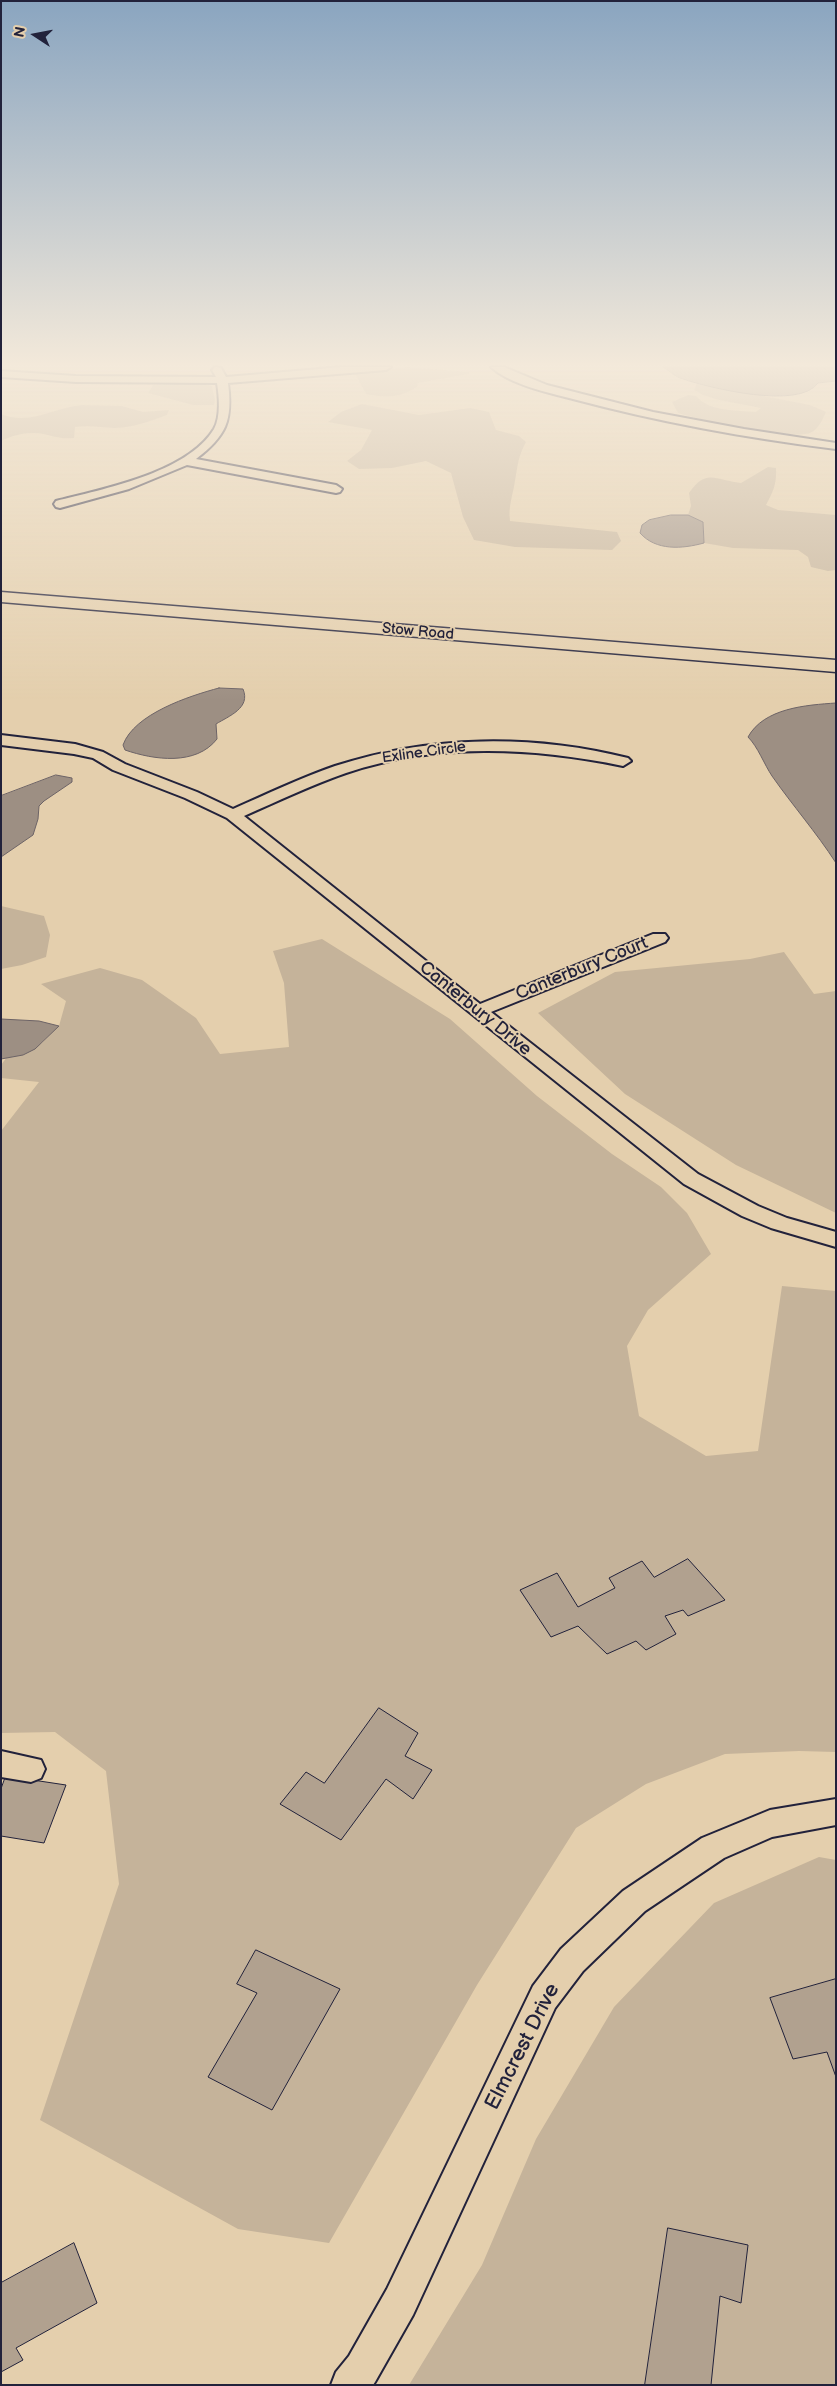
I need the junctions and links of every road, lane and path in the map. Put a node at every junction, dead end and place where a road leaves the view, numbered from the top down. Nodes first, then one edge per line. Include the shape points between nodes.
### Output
1 (145, 478) edge
2 (279, 478) edge
3 (336, 489) dead end
4 (60, 504) dead end
5 (1, 596) edge
6 (836, 666) edge
7 (1, 740) edge
8 (11, 749) edge
9 (623, 761) dead end
10 (234, 815) junction
11 (659, 938) dead end
12 (478, 1011) junction
13 (836, 1240) edge
14 (1, 1764) edge
15 (31, 1769) dead end
16 (836, 1812) edge
17 (349, 2385) edge

1 - 4 street
2 - 3 street
5 - 6 street, Stow Road
7 - 8 street, Canterbury Drive
8 - 10 street, Canterbury Drive via 119,767
9 - 10 street, Exline Circle via 530,747 436,749 357,764
10 - 12 street, Canterbury Drive
11 - 12 street, Canterbury Court
12 - 13 street, Canterbury Drive via 691,1179 750,1211
14 - 15 street
16 - 17 street, Elmcrest Drive via 770,1824 713,1848 634,1901 572,1960 544,1997 400,2302 362,2369

